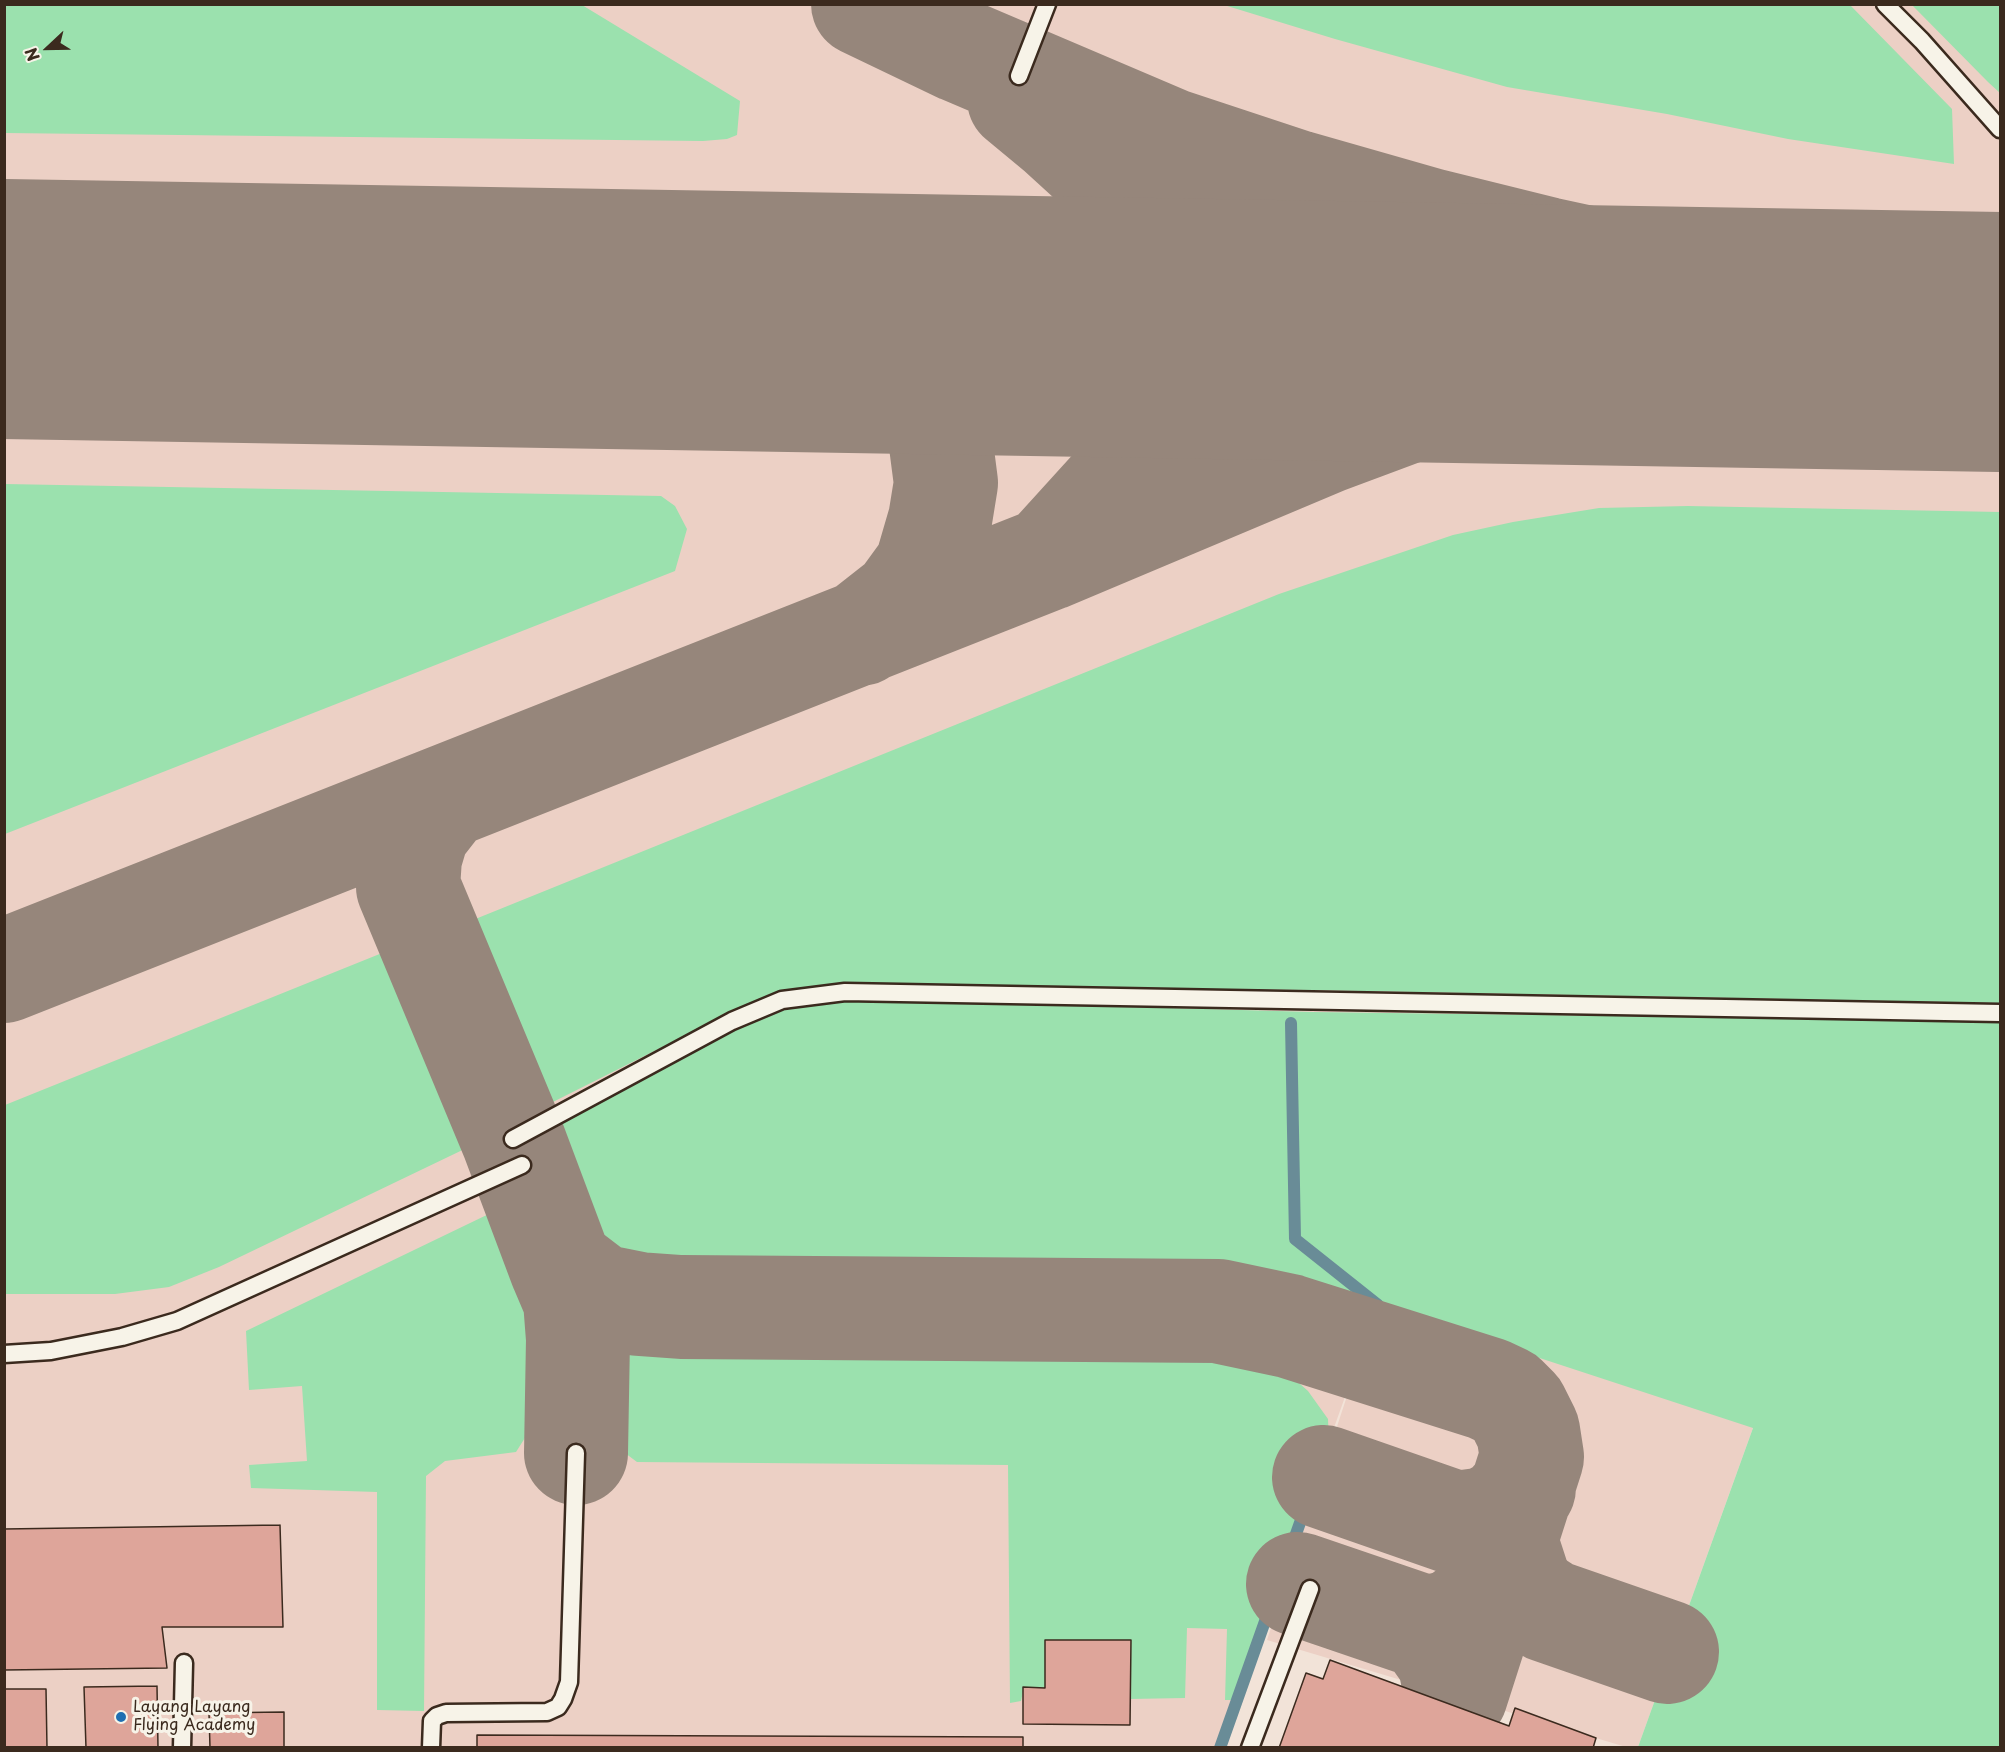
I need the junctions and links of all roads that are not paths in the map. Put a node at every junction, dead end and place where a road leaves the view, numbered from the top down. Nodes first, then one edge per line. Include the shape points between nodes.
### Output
1 (1047, 4) edge
2 (1885, 4) edge
3 (1019, 76) dead end
4 (2001, 129) edge
5 (2001, 1012) edge
6 (513, 1139) dead end
7 (522, 1165) dead end
8 (4, 1354) edge
9 (576, 1453) dead end
10 (1310, 1589) dead end
11 (184, 1663) dead end
12 (182, 1748) edge
13 (431, 1748) edge
14 (1250, 1748) edge

1 - 3 lane
2 - 4 lane
5 - 6 lane via 845,992 782,1000 732,1021
7 - 8 lane via 177,1321 51,1351
9 - 13 lane via 569,1682 563,1699 558,1707 547,1712 437,1716 432,1721
10 - 14 lane
11 - 12 lane

